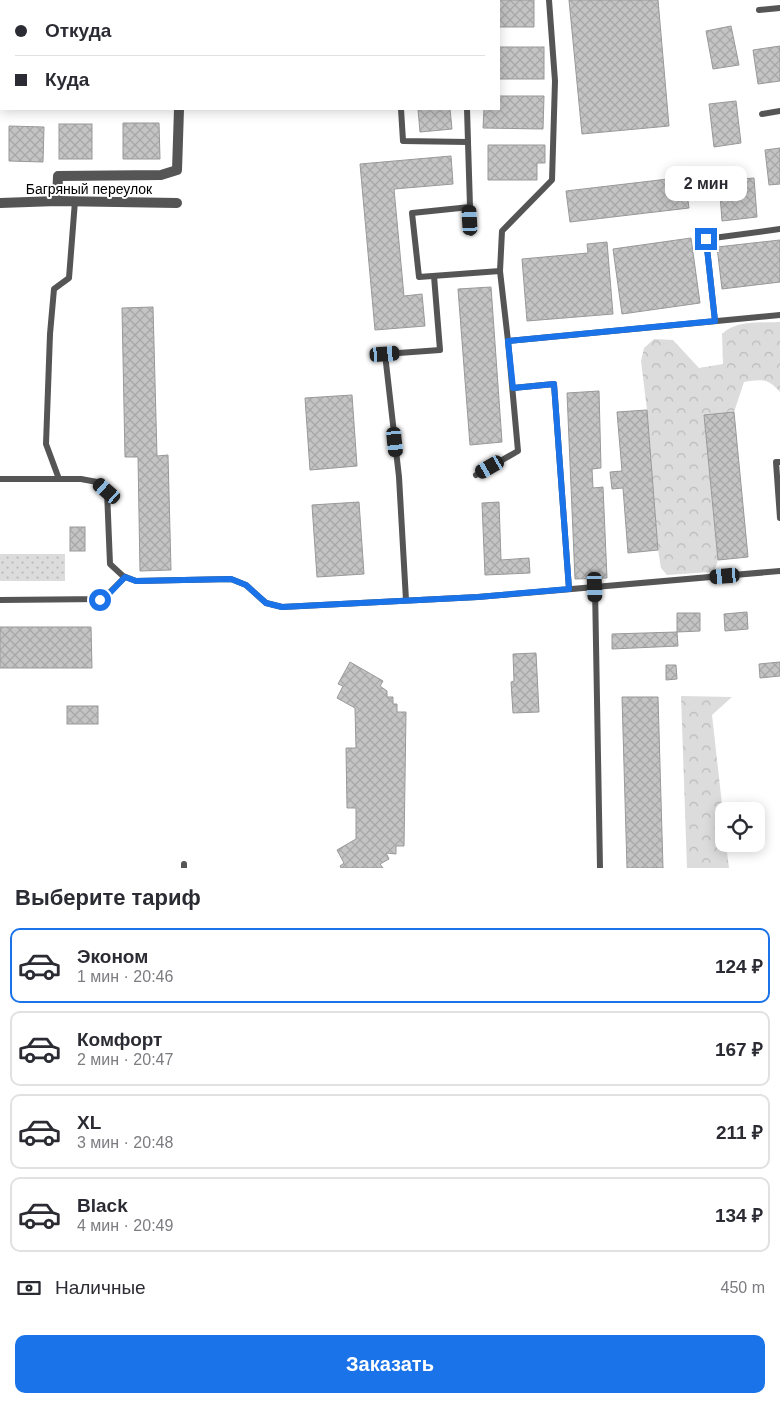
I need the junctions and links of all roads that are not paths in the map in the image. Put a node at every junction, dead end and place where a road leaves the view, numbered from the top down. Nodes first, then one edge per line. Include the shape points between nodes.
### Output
1 (549, 0) edge
2 (780, 8) edge
3 (759, 10) dead end
4 (179, 110) edge
5 (401, 110) edge
6 (466, 110) edge
7 (780, 111) edge
8 (762, 114) dead end
9 (468, 142) junction
10 (57, 201) junction
11 (75, 202) junction
12 (177, 202) dead end
13 (0, 203) edge
14 (470, 207) junction
15 (780, 230) edge
16 (471, 233) dead end
17 (500, 271) junction
18 (434, 276) junction
19 (780, 315) edge
20 (715, 321) junction
21 (508, 341) junction
22 (513, 388) junction
23 (780, 462) edge
24 (476, 475) dead end
25 (0, 479) edge
26 (59, 479) junction
27 (780, 518) edge
28 (780, 571) edge
29 (125, 577) junction
30 (595, 587) junction
31 (569, 589) junction
32 (0, 600) edge
33 (406, 600) junction
34 (600, 868) edge

1 - 17 lane via 555,81 552,180 502,231
2 - 3 lane
4 - 10 street via 177,170 161,175 58,176
5 - 9 lane via 404,141
6 - 9 lane
7 - 8 lane
9 - 14 lane
10 - 11 street, Багряный переулок
10 - 13 street, Багряный переулок
11 - 12 street, Багряный переулок
11 - 26 lane via 69,278 54,289 50,334 46,444
14 - 16 lane
14 - 18 lane via 412,213 419,277
15 - 20 lane via 706,239
17 - 18 lane
17 - 21 lane
18 - 33 lane via 440,350 385,354 399,477
19 - 20 lane
20 - 21 lane
21 - 22 lane
22 - 24 lane via 518,450
22 - 31 lane via 554,384
23 - 27 lane via 776,462
25 - 26 lane
26 - 29 lane via 97,482 107,491 110,564
28 - 30 lane
29 - 32 lane via 100,600
29 - 33 lane via 136,581 231,579 246,585 266,603 282,607
30 - 31 lane
30 - 34 lane
31 - 33 lane

